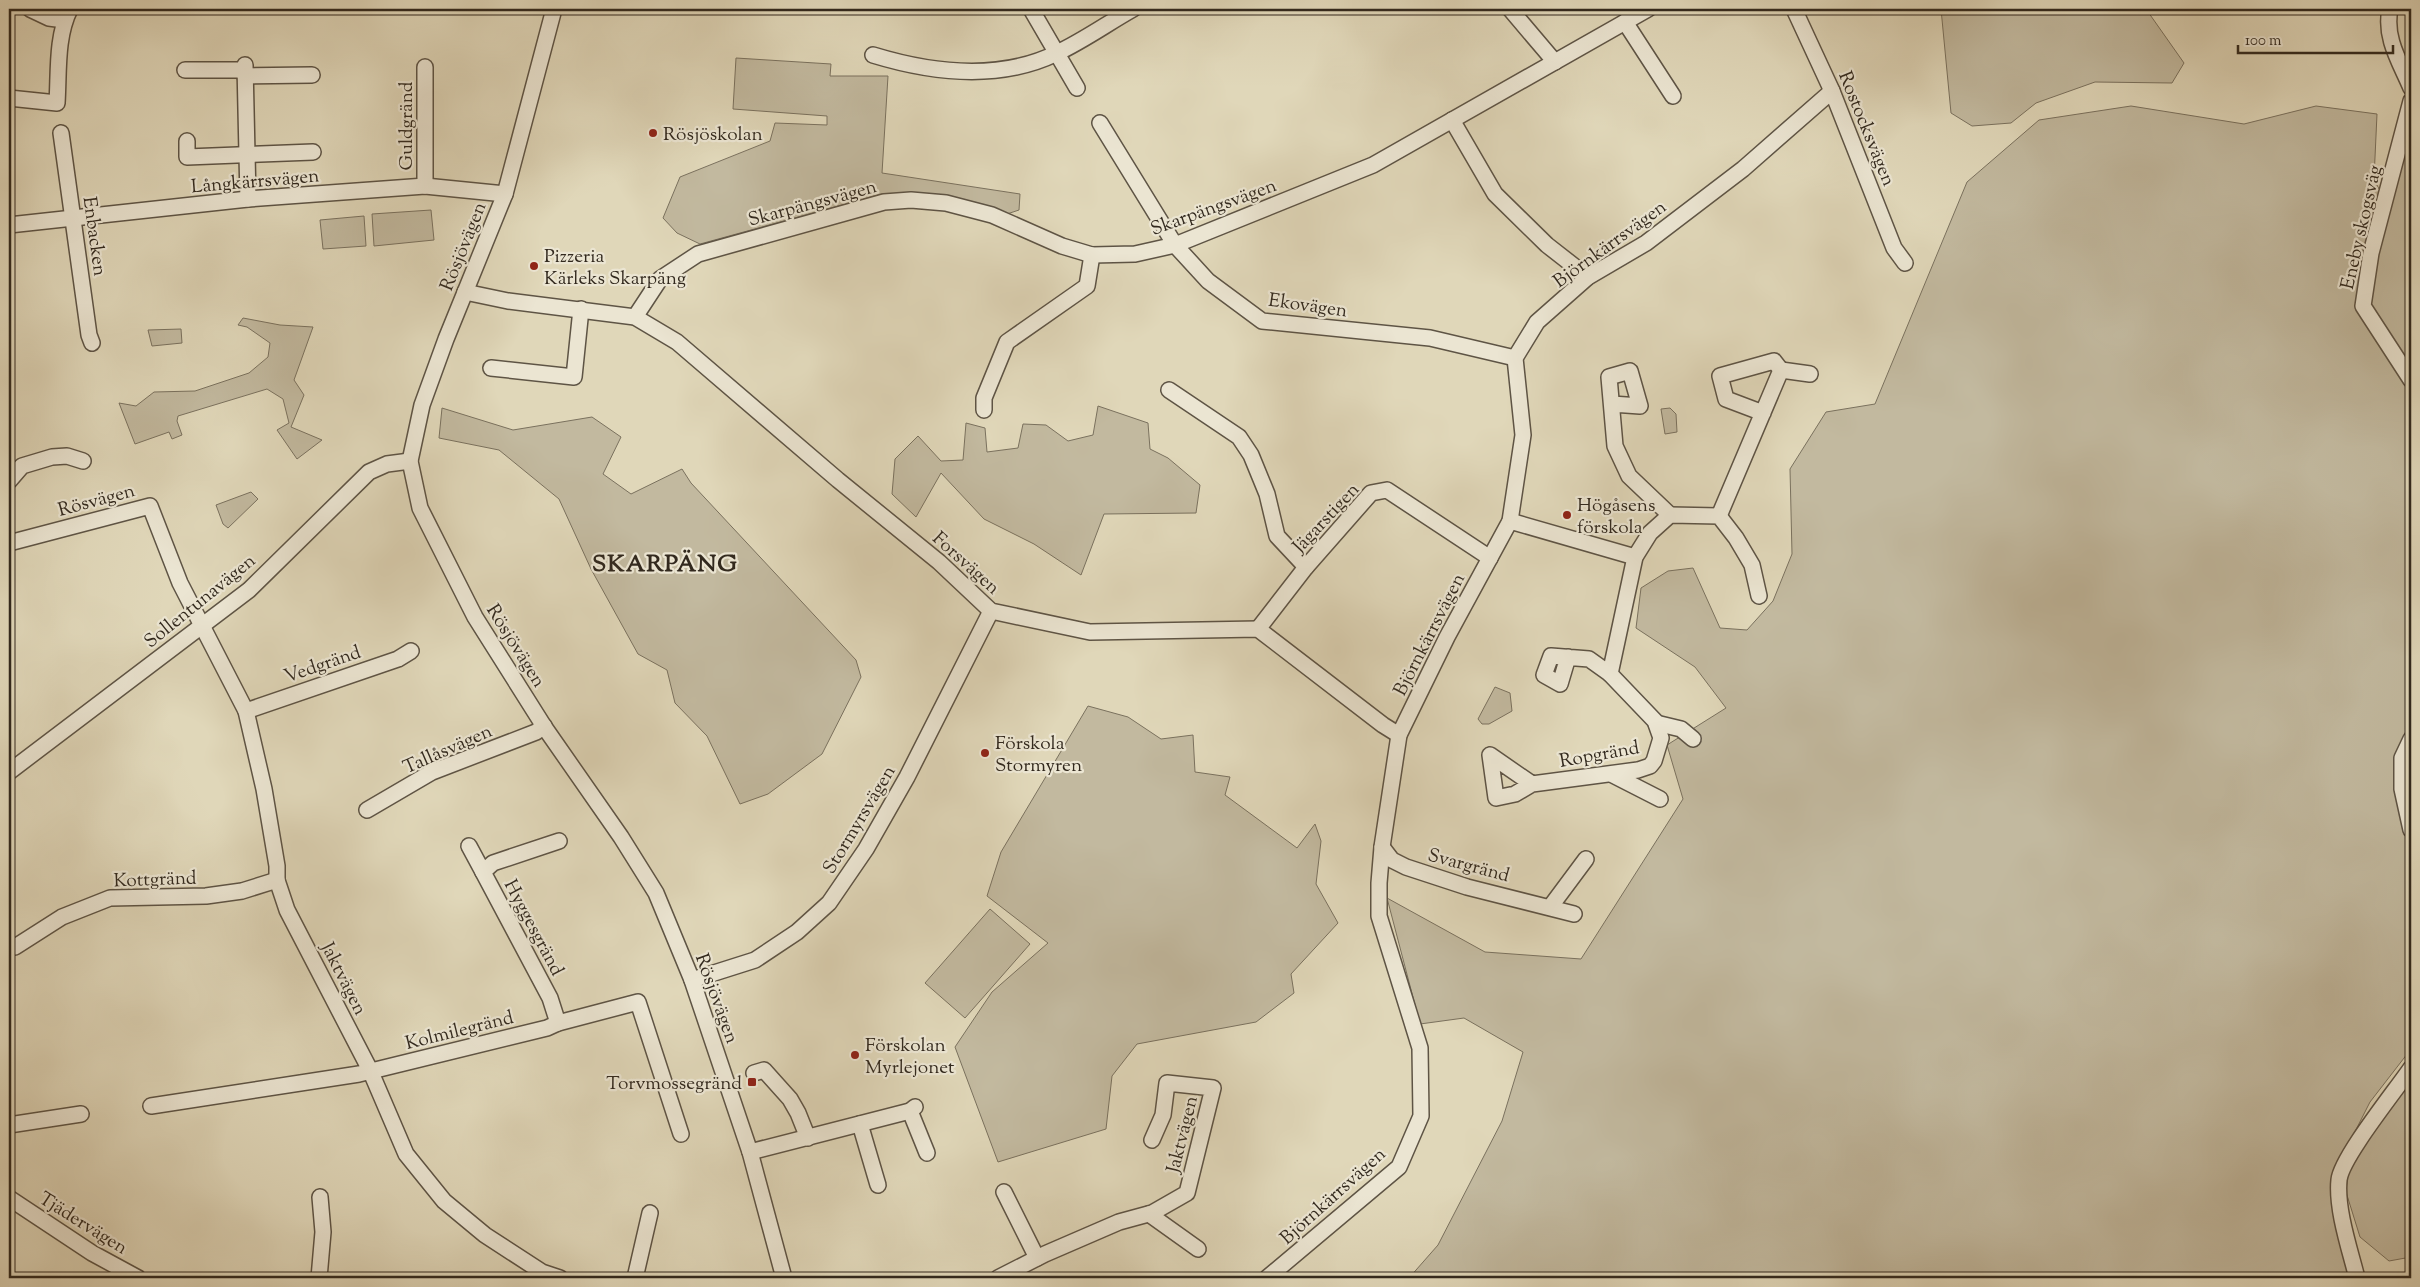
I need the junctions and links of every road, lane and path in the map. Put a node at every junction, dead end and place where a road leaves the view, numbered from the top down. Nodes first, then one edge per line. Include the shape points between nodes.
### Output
1 (30, 9) edge
2 (554, 9) edge
3 (1031, 9) edge
4 (1133, 9) edge
5 (1510, 9) edge
6 (1648, 9) edge
7 (1794, 9) edge
8 (2390, 9) edge
9 (67, 15) edge
10 (1625, 22) junction
11 (1057, 53) junction
12 (873, 55) dead end
13 (1555, 62) junction
14 (425, 67) dead end
15 (184, 70) dead end
16 (245, 70) junction
17 (312, 75) dead end
18 (1077, 88) dead end
19 (2411, 88) edge
20 (1832, 91) junction
21 (1673, 96) dead end
22 (9, 98) edge
23 (2411, 100) edge
24 (1452, 120) junction
25 (1100, 123) dead end
26 (62, 133) dead end
27 (187, 141) dead end
28 (313, 152) dead end
29 (247, 155) junction
30 (424, 186) junction
31 (505, 194) junction
32 (248, 199) junction
33 (73, 218) junction
34 (9, 225) edge
35 (1175, 245) junction
36 (1092, 255) junction
37 (1904, 263) dead end
38 (1588, 277) junction
39 (465, 292) junction
40 (581, 309) junction
41 (635, 317) junction
42 (92, 343) dead end
43 (1515, 358) junction
44 (491, 368) dead end
45 (1781, 370) junction
46 (1810, 374) dead end
47 (2411, 380) edge
48 (1169, 390) dead end
49 (1612, 404) dead end
50 (984, 410) dead end
51 (1763, 413) junction
52 (83, 461) dead end
53 (410, 461) junction
54 (9, 481) edge
55 (1670, 514) junction
56 (1719, 516) junction
57 (1510, 521) junction
58 (10, 538) edge
59 (1635, 557) junction
60 (1490, 558) junction
61 (1306, 566) junction
62 (1759, 596) dead end
63 (991, 611) junction
64 (203, 627) junction
65 (1258, 630) junction
66 (411, 650) dead end
67 (1568, 657) dead end
68 (1610, 674) junction
69 (246, 711) junction
70 (1656, 723) junction
71 (544, 726) junction
72 (1400, 735) junction
73 (2411, 739) edge
74 (1693, 740) dead end
75 (11, 764) edge
76 (1613, 775) junction
77 (1532, 784) dead end
78 (1660, 799) dead end
79 (367, 810) dead end
80 (2411, 830) edge
81 (559, 841) dead end
82 (469, 846) dead end
83 (1382, 847) junction
84 (1586, 859) dead end
85 (483, 872) junction
86 (277, 880) junction
87 (1551, 906) junction
88 (1574, 914) dead end
89 (15, 947) dead end
90 (692, 980) junction
91 (558, 1023) junction
92 (2411, 1068) edge
93 (370, 1070) junction
94 (754, 1073) dead end
95 (150, 1106) dead end
96 (81, 1114) dead end
97 (860, 1124) junction
98 (9, 1125) edge
99 (682, 1134) dead end
100 (808, 1138) junction
101 (1152, 1140) dead end
102 (750, 1152) junction
103 (927, 1154) dead end
104 (878, 1185) dead end
105 (1004, 1192) dead end
106 (320, 1197) dead end
107 (9, 1198) edge
108 (650, 1213) dead end
109 (1149, 1214) junction
110 (1198, 1249) dead end
111 (1037, 1258) junction
112 (138, 1278) edge
113 (318, 1278) edge
114 (560, 1278) edge
115 (635, 1278) edge
116 (784, 1278) edge
117 (998, 1278) edge
118 (1267, 1278) edge
119 (2357, 1278) edge

1 - 9 street via 49,18
2 - 31 street, Rösjövägen
3 - 11 street
4 - 11 street
5 - 13 street
6 - 10 street, Skarpängsvägen
7 - 20 street, Rostocksvägen
8 - 19 street via 2387,22 2390,38
9 - 22 street via 59,56 57,103
10 - 13 street, Skarpängsvägen
10 - 21 street
11 - 12 street via 1018,68 978,72 907,65
11 - 18 street
13 - 24 street, Skarpängsvägen
14 - 30 street, Guldgränd
15 - 16 street
16 - 17 street
16 - 29 street
20 - 37 street, Rostocksvägen via 1894,248
20 - 38 street, Björnkärrsvägen via 1735,175 1646,243
23 - 47 street, Eneby skogsväg via 2371,253 2363,306
24 - 35 street, Skarpängsvägen via 1373,165
24 - 38 street via 1495,194 1548,245
25 - 35 street, Ekovägen
26 - 33 street, Enbacken
27 - 29 street via 187,156
28 - 29 street
29 - 32 street
30 - 31 street, Långkärrsvägen
30 - 32 street, Långkärrsvägen
31 - 39 street, Rösjövägen
32 - 33 street, Långkärrsvägen
33 - 34 street, Långkärrsvägen
33 - 42 street, Enbacken
35 - 36 street, Skarpängsvägen via 1135,254
35 - 43 street, Ekovägen via 1208,281 1262,321 1430,338
36 - 41 street, Skarpängsvägen via 1062,246 992,215 946,203 884,202 698,254 660,279
36 - 50 street via 1087,286 1007,342 984,398
38 - 43 street, Björnkärrsvägen via 1537,322
39 - 40 street, Forsvägen via 508,301
39 - 53 street, Rösjövägen via 422,405
40 - 41 street, Forsvägen
40 - 44 street via 574,377
41 - 63 street, Forsvägen via 677,342 939,562
43 - 57 street, Björnkärrsvägen via 1523,435
45 - 46 street
45 - 51 street
45 - 51 street via 1774,361 1720,376 1726,399
48 - 61 street via 1239,438 1267,494 1277,536
49 - 55 street via 1615,446 1628,476
51 - 56 street
52 - 54 street via 67,456 52,457 22,466
53 - 64 street, Sollentunavägen via 387,464 369,472 249,590
53 - 71 street, Rösjövägen via 420,508 438,547 475,616
55 - 56 street
55 - 59 street via 1650,533
56 - 62 street via 1752,565
57 - 59 street
57 - 60 street, Björnkärrsvägen
58 - 64 street, Rösvägen via 150,506 180,582
59 - 68 street
60 - 61 street, Jägarstigen via 1388,490 1371,494
60 - 72 street, Björnkärrsvägen via 1447,637
61 - 65 street, Jägarstigen
63 - 65 street, Forsvägen via 1090,632
63 - 90 street, Stormyrsvägen via 907,777 866,849 829,903 796,932 755,960
64 - 69 street, Jaktvägen
64 - 75 street, Sollentunavägen
65 - 72 street
66 - 69 street, Vedgränd via 398,659
67 - 68 street, Ropgränd via 1590,659
68 - 70 street, Ropgränd
69 - 86 street, Jaktvägen via 264,789
70 - 74 street via 1680,728
70 - 76 street, Ropgränd via 1662,738 1650,766
71 - 79 street, Tallåsvägen via 536,732 432,772
71 - 90 street, Rösjövägen via 656,894
72 - 83 street, Björnkärrsvägen
73 - 80 street via 2402,758 2402,789
76 - 77 street, Ropgränd
76 - 78 street
81 - 85 street, Hyggesgränd via 493,863
82 - 85 street
83 - 87 street, Svargränd via 1392,860 1406,867 1467,886
83 - 118 street, Björnkärrsvägen via 1379,916 1420,1048 1421,1116 1400,1167
84 - 87 street
85 - 91 street, Hyggesgränd via 550,998
86 - 89 street, Kottgränd via 206,896 110,898 62,917
86 - 93 street, Jaktvägen via 287,910
87 - 88 street, Svargränd
90 - 102 street, Rösjövägen
91 - 93 street, Kolmilegränd
91 - 99 street, Kolmilegränd via 638,1002
92 - 119 street via 2349,1155 2339,1179 2341,1209
93 - 95 street, Kolmilegränd
93 - 114 street, Jaktvägen via 406,1154 444,1201 485,1235 542,1272
94 - 100 street via 764,1070 790,1099
96 - 98 street
97 - 100 street
97 - 103 street via 913,1109
97 - 104 street
100 - 102 street
101 - 109 street, Jaktvägen via 1163,1115 1168,1083 1213,1088 1187,1193
102 - 116 street, Rösjövägen
105 - 111 street
106 - 113 street via 323,1232
107 - 112 street, Tjädervägen via 92,1253
108 - 115 street
109 - 110 street
109 - 111 street, Jaktvägen via 1119,1222
111 - 117 street, Jaktvägen

